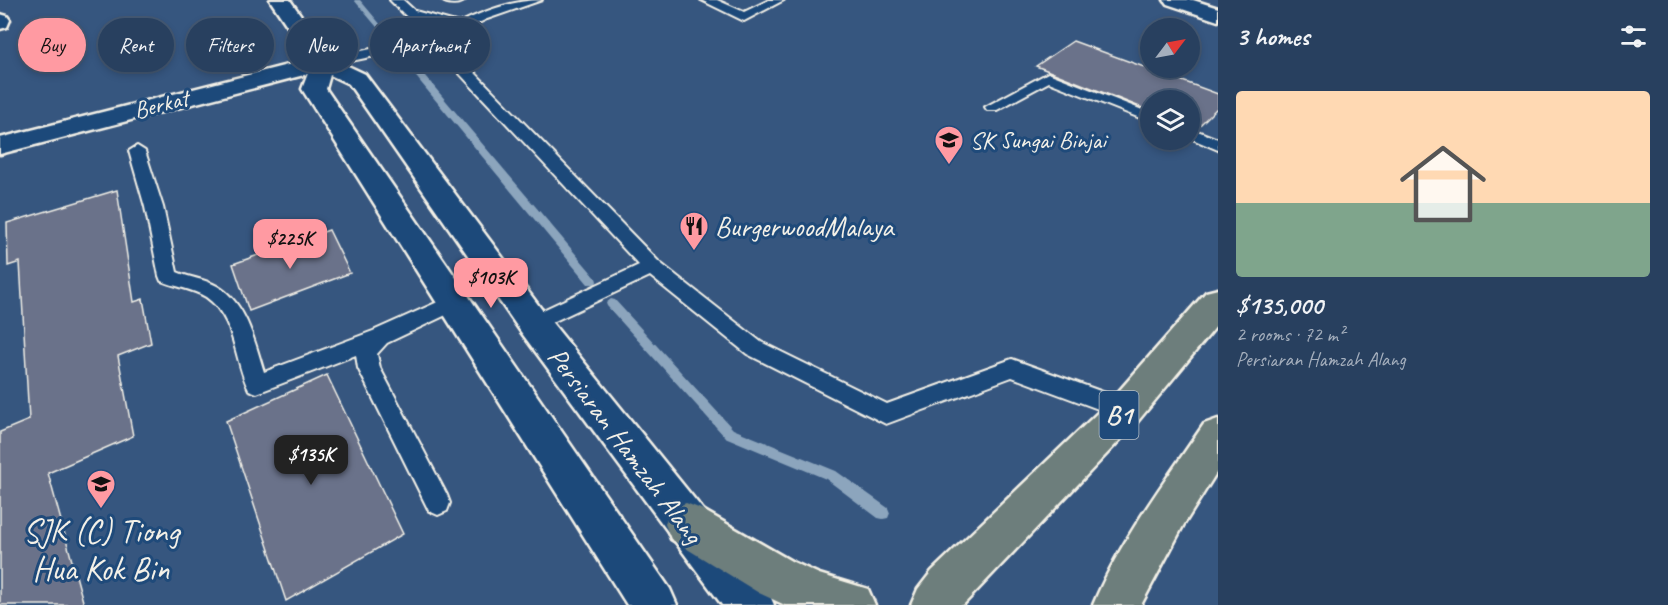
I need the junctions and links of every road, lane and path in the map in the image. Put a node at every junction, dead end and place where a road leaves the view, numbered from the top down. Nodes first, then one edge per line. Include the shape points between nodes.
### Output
1 (280, 0) edge
2 (396, 0) edge
3 (448, 0) edge
4 (459, 0) edge
5 (536, 0) edge
6 (707, 0) edge
7 (778, 0) edge
8 (1174, 0) edge
9 (1218, 15) edge
10 (292, 18) edge
11 (426, 18) edge
12 (479, 18) edge
13 (288, 72) edge
14 (320, 72) edge
15 (342, 72) edge
16 (457, 72) edge
17 (992, 108) dead end
18 (1140, 114) edge
19 (1200, 137) edge
20 (1218, 145) edge
21 (0, 146) edge
22 (137, 151) dead end
23 (646, 270) junction
24 (1218, 301) edge
25 (456, 302) junction
26 (533, 323) junction
27 (380, 337) junction
28 (1125, 410) junction
29 (1218, 436) edge
30 (438, 503) dead end
31 (686, 525) junction
32 (933, 603) edge
33 (1117, 603) edge
34 (654, 605) edge
35 (751, 605) edge
36 (852, 605) edge

1 - 10 main road
2 - 11 lane via 411,14
3 - 4 lane
5 - 12 lane
6 - 7 lane via 744,17
8 - 9 main road
13 - 21 main road, Berkat
14 - 25 main road, Persiaran Hamzah Alang via 314,89
15 - 26 main road, Persiaran Hamzah Alang via 357,79
16 - 23 lane
17 - 18 lane via 1048,77
19 - 20 lane
22 - 27 lane via 154,207 168,276 214,293 227,303 256,384
23 - 26 lane
23 - 28 lane via 754,348 886,414 1012,368
24 - 28 main road, B1
25 - 27 lane
25 - 34 main road, Persiaran Hamzah Alang
26 - 31 main road, Persiaran Hamzah Alang
27 - 30 lane via 366,353 369,368
28 - 32 main road, B1
29 - 33 main road
31 - 35 main road, Persiaran Hamzah Alang
31 - 36 main road via 775,577 816,596

